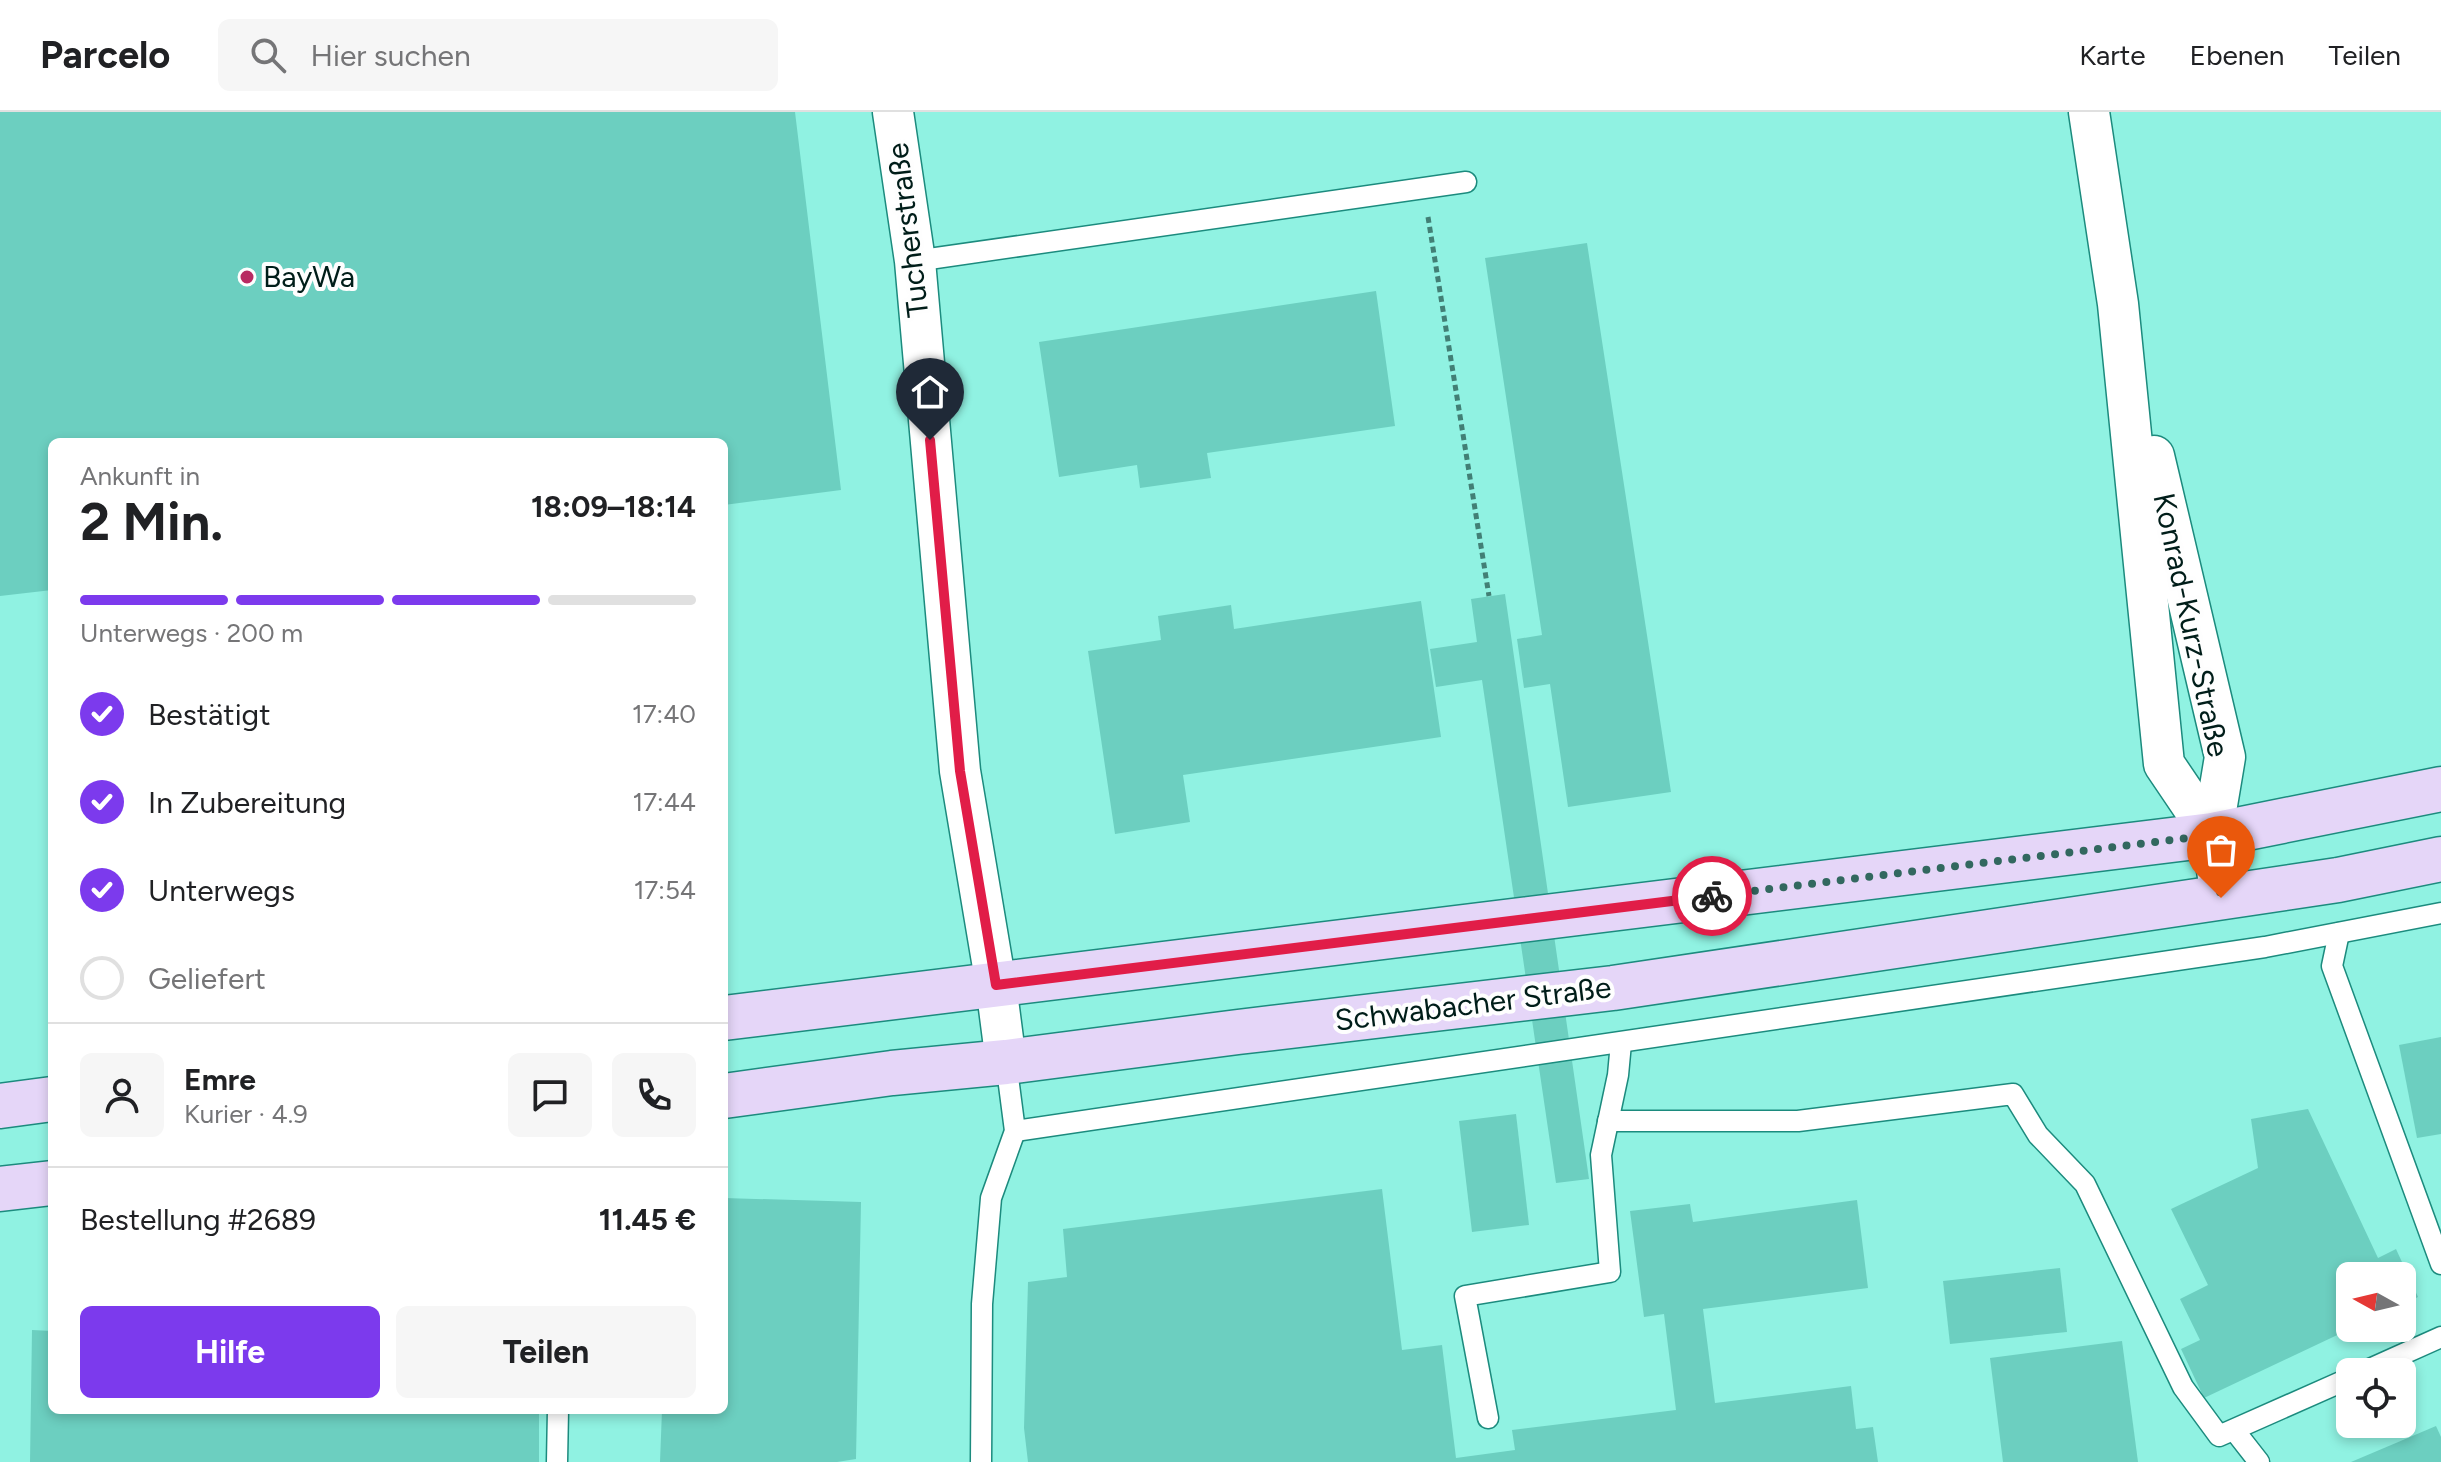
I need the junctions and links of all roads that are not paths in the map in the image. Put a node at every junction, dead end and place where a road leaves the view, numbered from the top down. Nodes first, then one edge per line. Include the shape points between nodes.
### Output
1 (893, 112) edge
2 (2089, 112) edge
3 (1466, 182) dead end
4 (915, 261) junction
5 (2118, 304) junction
6 (2441, 789) edge
7 (2212, 835) junction
8 (2441, 859) edge
9 (2221, 898) junction
10 (2441, 913) edge
11 (2339, 933) junction
12 (996, 985) junction
13 (728, 1018) edge
14 (1621, 1043) junction
15 (1006, 1062) junction
16 (728, 1095) edge
17 (48, 1100) edge
18 (0, 1106) edge
19 (1608, 1121) junction
20 (1015, 1131) junction
21 (48, 1183) edge
22 (0, 1189) edge
23 (2441, 1264) edge
24 (2441, 1337) edge
25 (2394, 1358) edge
26 (2336, 1384) edge
27 (558, 1414) edge
28 (1488, 1418) dead end
29 (2234, 1430) junction
30 (557, 1462) edge
31 (981, 1462) edge
32 (2259, 1462) edge

1 - 4 street, Tucherstraße
2 - 5 street, Konrad-Kurz-Straße
3 - 4 lane
4 - 12 street, Tucherstraße via 960,771
5 - 7 street, Konrad-Kurz-Straße via 2225,757
5 - 7 street, Konrad-Kurz-Straße via 2164,764
6 - 7 main road
7 - 9 street
7 - 12 main road
8 - 9 main road, Schwabacher Straße
9 - 15 main road, Schwabacher Straße via 1613,988
10 - 11 lane
11 - 14 lane
11 - 23 lane via 2332,966
12 - 13 main road
12 - 15 street, Tucherstraße
14 - 19 lane
14 - 20 lane
15 - 16 main road, Schwabacher Straße
15 - 20 lane
17 - 18 main road
19 - 28 lane via 1601,1155 1610,1272 1465,1296
19 - 29 lane via 1798,1121 2013,1094 2038,1135 2085,1184 2183,1387 2219,1436
20 - 31 lane via 991,1198 982,1304
21 - 22 main road
24 - 25 lane
26 - 29 lane
27 - 30 lane
29 - 32 lane

